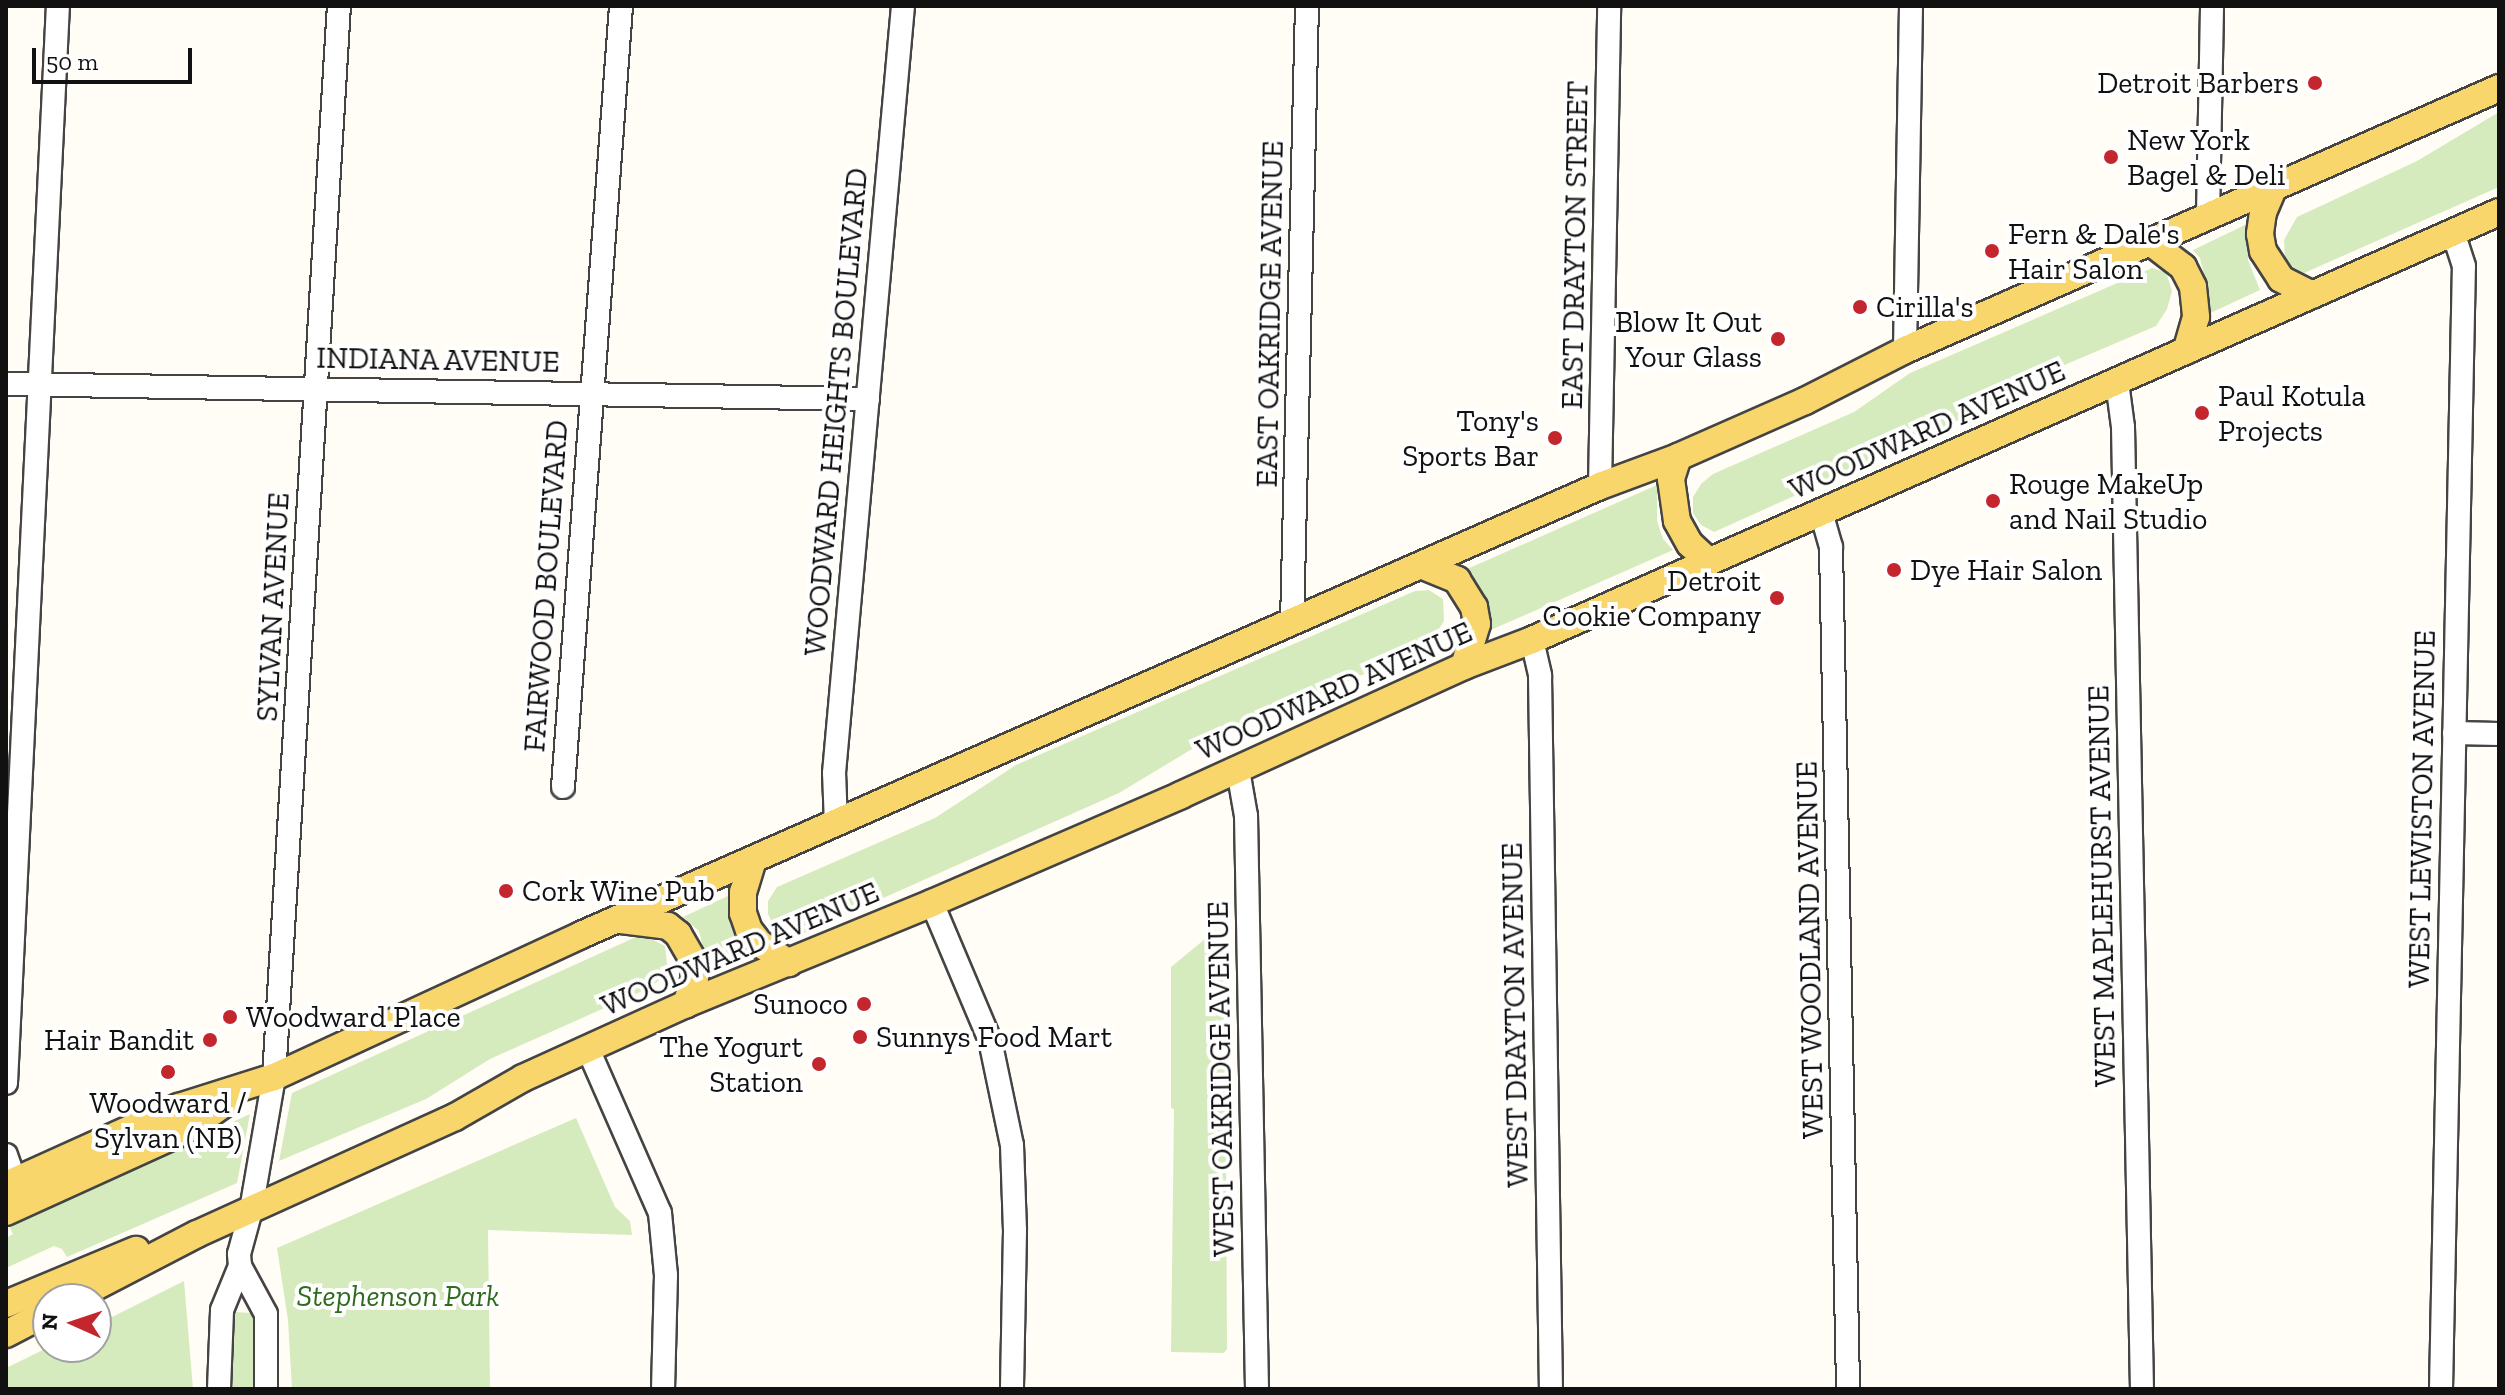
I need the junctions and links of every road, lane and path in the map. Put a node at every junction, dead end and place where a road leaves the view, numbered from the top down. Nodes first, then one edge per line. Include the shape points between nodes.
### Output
1 (58, 6) edge
2 (339, 6) edge
3 (621, 6) edge
4 (903, 6) edge
5 (1307, 6) edge
6 (1609, 6) edge
7 (1911, 6) edge
8 (2212, 6) edge
9 (2499, 88) edge
10 (2273, 189) junction
11 (2499, 212) edge
12 (2208, 216) junction
13 (2453, 232) junction
14 (2149, 241) junction
15 (2312, 295) junction
16 (1905, 350) junction
17 (2186, 351) junction
18 (2117, 382) junction
19 (6, 384) edge
20 (40, 384) junction
21 (316, 389) junction
22 (591, 392) junction
23 (868, 399) junction
24 (1678, 457) junction
25 (1600, 486) junction
26 (1821, 512) junction
27 (1708, 561) junction
28 (1423, 566) junction
29 (1292, 623) junction
30 (1532, 640) junction
31 (1464, 666) junction
32 (2454, 733) junction
33 (2499, 734) edge
34 (1238, 770) junction
35 (563, 787) dead end
36 (836, 824) junction
37 (753, 860) junction
38 (932, 903) junction
39 (619, 920) junction
40 (789, 963) junction
41 (686, 1004) junction
42 (588, 1049) junction
43 (274, 1077) junction
44 (6, 1083) edge
45 (244, 1089) junction
46 (6, 1155) edge
47 (11, 1183) edge
48 (251, 1210) junction
49 (6, 1212) edge
50 (197, 1234) junction
51 (240, 1266) junction
52 (103, 1283) edge
53 (6, 1304) edge
54 (32, 1320) edge
55 (6, 1334) edge
56 (219, 1389) edge
57 (266, 1389) edge
58 (663, 1389) edge
59 (1012, 1389) edge
60 (1257, 1389) edge
61 (1551, 1389) edge
62 (1848, 1389) edge
63 (2142, 1389) edge
64 (2441, 1389) edge

1 - 20 street
2 - 21 street, SYLVAN AVENUE
3 - 22 street, FAIRWOOD BOULEVARD
4 - 23 street, WOODWARD HEIGHTS BOULEVARD
5 - 29 street, EAST OAKRIDGE AVENUE
6 - 25 street, EAST DRAYTON STREET
7 - 16 street
8 - 12 street
9 - 10 main road
10 - 12 main road
10 - 15 main road via 2263,212 2263,251 2281,279
11 - 13 main road, WOODWARD AVENUE
12 - 14 main road
13 - 15 main road, WOODWARD AVENUE
13 - 32 street, WEST LEWISTON AVENUE via 2464,266
14 - 16 main road
14 - 17 main road via 2183,267 2193,287 2196,317
15 - 17 main road, WOODWARD AVENUE
16 - 24 main road
17 - 18 main road, WOODWARD AVENUE
18 - 26 main road, WOODWARD AVENUE
18 - 63 street, WEST MAPLEHURST AVENUE via 2123,443
19 - 20 street, INDIANA AVENUE
20 - 21 street, INDIANA AVENUE
20 - 44 street
21 - 22 street, INDIANA AVENUE
21 - 43 street, SYLVAN AVENUE
22 - 23 street, INDIANA AVENUE
22 - 35 street, FAIRWOOD BOULEVARD
23 - 36 street, WOODWARD HEIGHTS BOULEVARD via 834,773
24 - 25 main road
24 - 27 main road via 1671,479 1677,521
25 - 28 main road
26 - 27 main road, WOODWARD AVENUE
26 - 62 street, WEST WOODLAND AVENUE via 1831,547
27 - 30 main road, WOODWARD AVENUE
28 - 29 main road
28 - 31 main road via 1457,580 1474,607 1477,624
29 - 36 main road
30 - 31 main road, WOODWARD AVENUE
30 - 61 street, WEST DRAYTON AVENUE via 1540,676
31 - 34 main road, WOODWARD AVENUE
32 - 33 street
32 - 64 street, WEST LEWISTON AVENUE
34 - 38 main road, WOODWARD AVENUE
34 - 60 street, WEST OAKRIDGE AVENUE via 1246,816
36 - 37 main road
37 - 39 main road
37 - 40 main road via 743,913 759,943
38 - 40 main road, WOODWARD AVENUE
38 - 59 street via 990,1040 1012,1145
39 - 41 main road via 668,926 678,934 693,960 695,978
39 - 43 main road
40 - 41 main road, WOODWARD AVENUE
41 - 42 main road, WOODWARD AVENUE
42 - 48 main road, WOODWARD AVENUE via 455,1117
42 - 58 street via 660,1213 666,1275
43 - 45 main road
43 - 48 street, SYLVAN AVENUE
45 - 47 main road via 179,1107
45 - 49 main road via 188,1129
46 - 47 street
48 - 50 main road, WOODWARD AVENUE
48 - 51 street, SYLVAN AVENUE
50 - 52 main road, WOODWARD AVENUE
50 - 53 main road, WOODWARD AVENUE via 145,1246
51 - 56 street, SYLVAN AVENUE via 222,1310
51 - 57 street via 266,1314
54 - 55 main road

